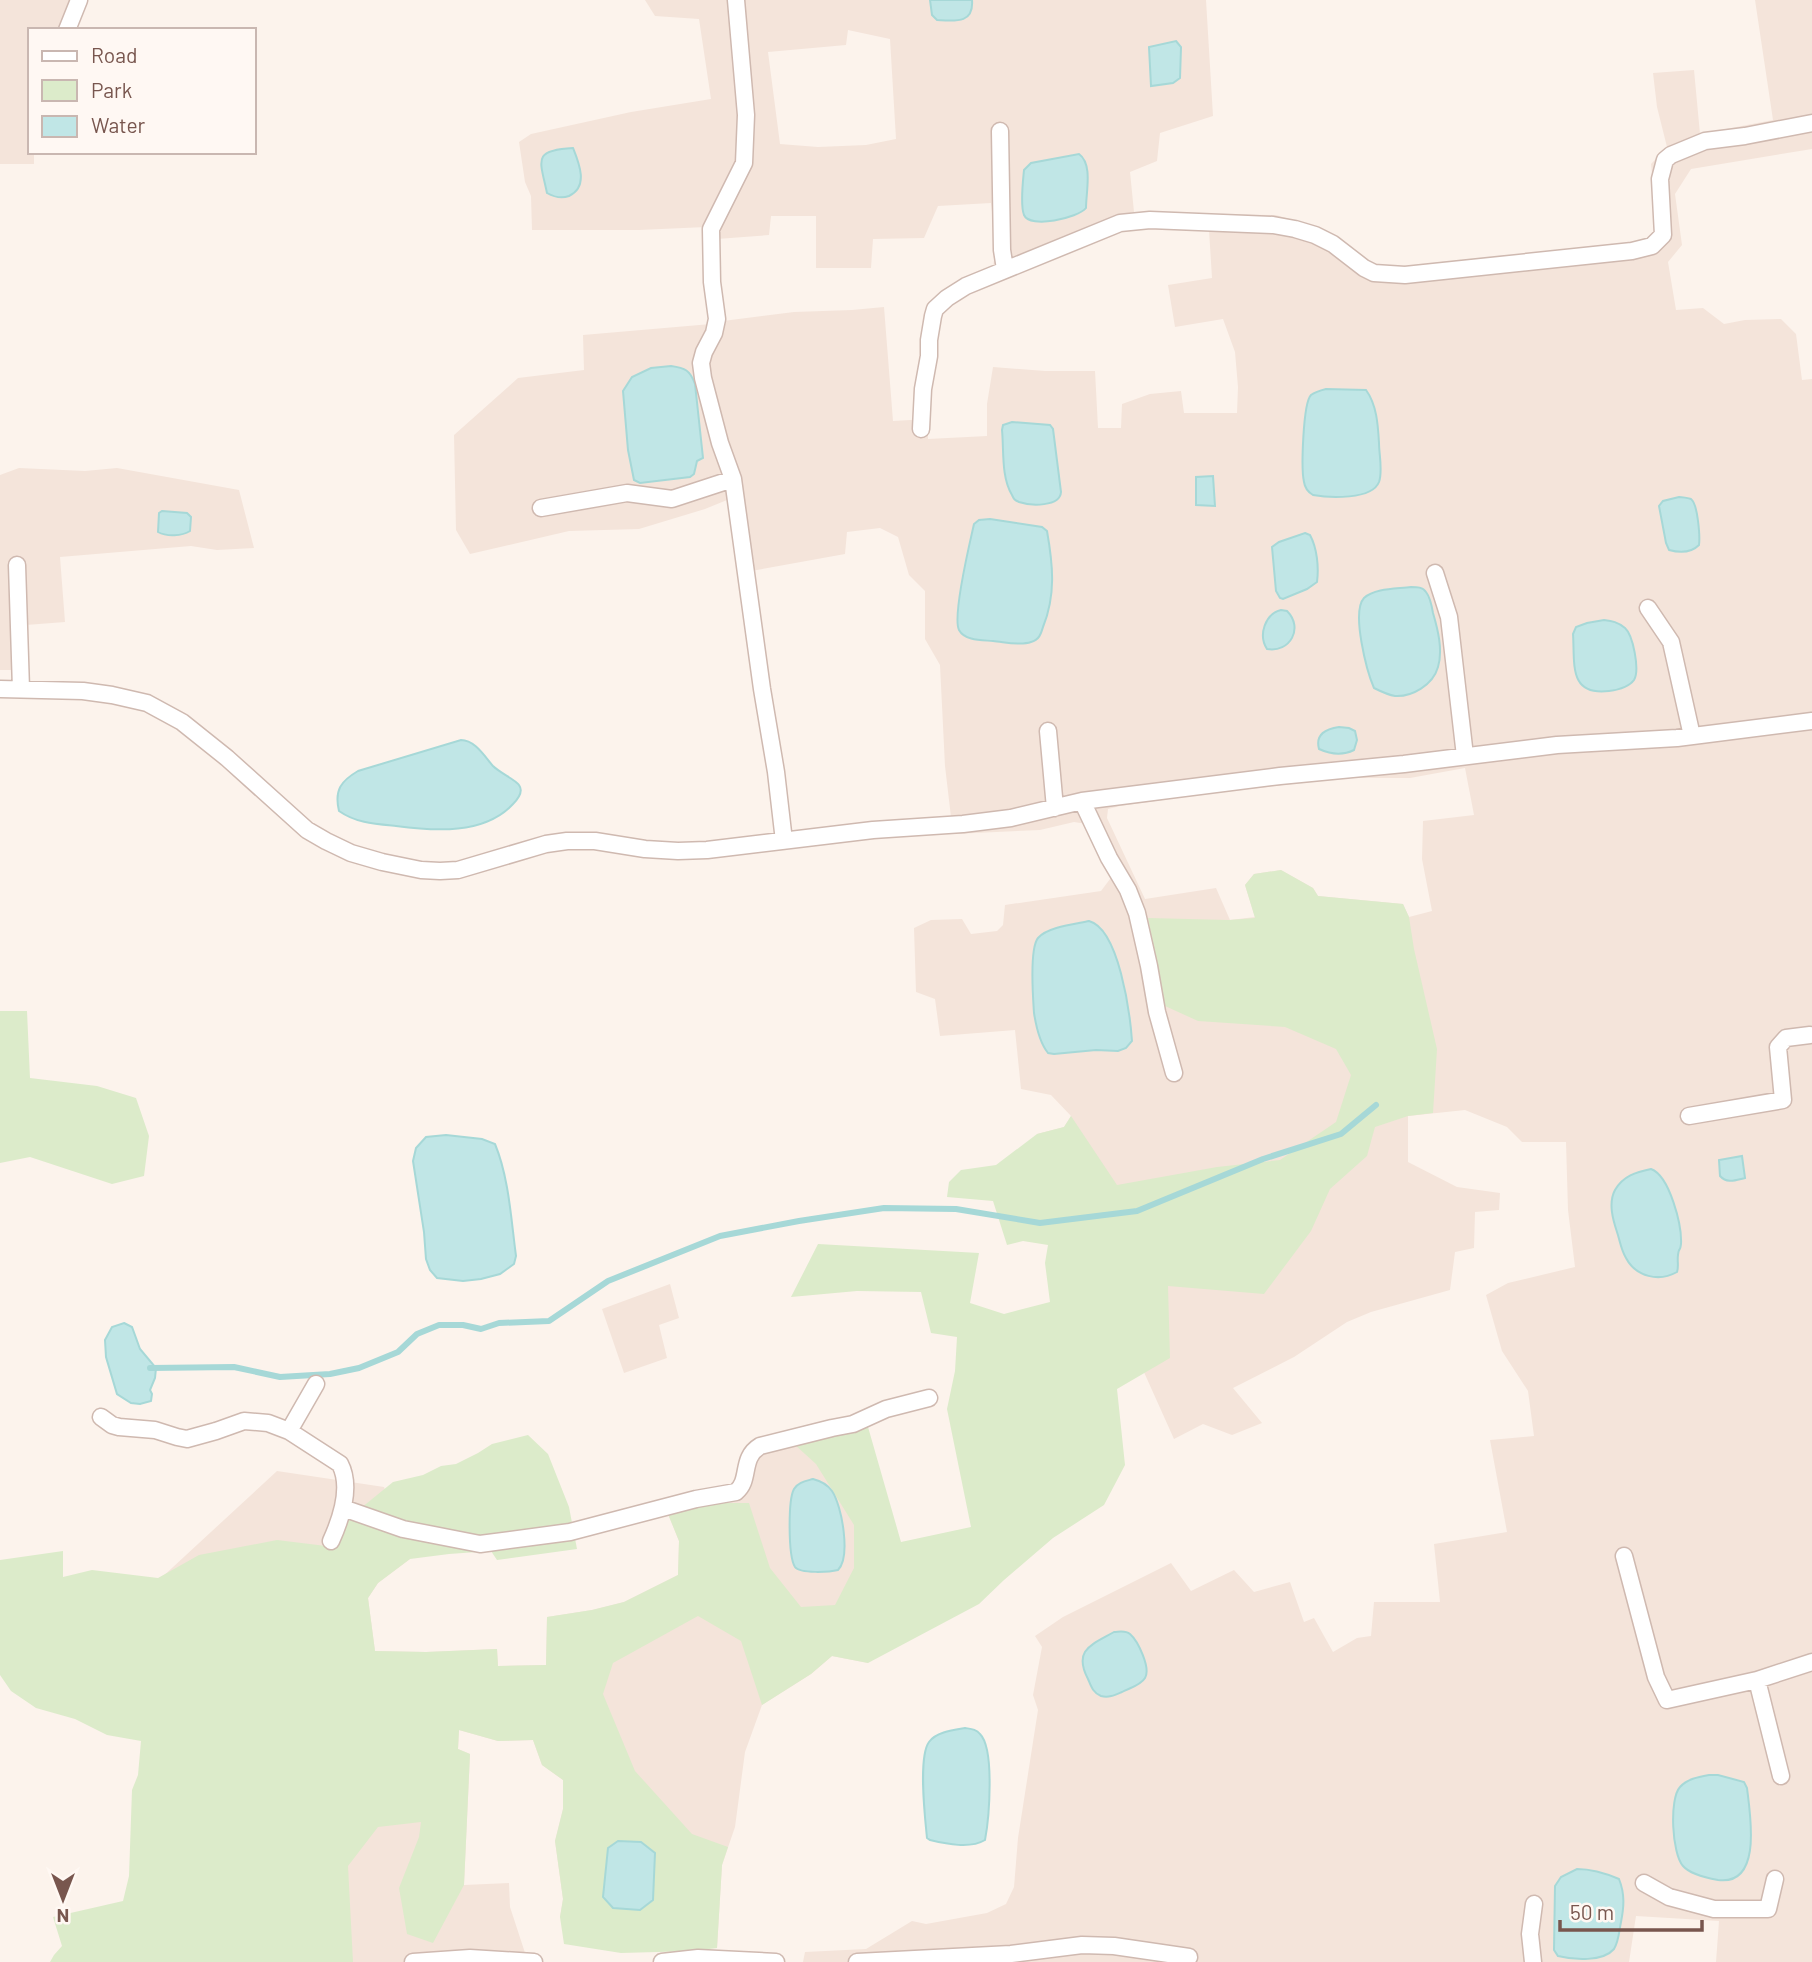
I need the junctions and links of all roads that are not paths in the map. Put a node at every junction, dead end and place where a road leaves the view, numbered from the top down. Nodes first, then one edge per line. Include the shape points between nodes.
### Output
1 (79, 0) edge
2 (736, 0) edge
3 (68, 28) edge
4 (1812, 123) edge
5 (1000, 131) dead end
6 (1005, 269) junction
7 (920, 429) dead end
8 (733, 479) junction
9 (541, 508) dead end
10 (18, 565) dead end
11 (1435, 573) dead end
12 (1648, 608) dead end
13 (0, 689) edge
14 (21, 689) junction
15 (1812, 721) edge
16 (1048, 731) dead end
17 (1692, 736) junction
18 (1465, 756) junction
19 (1082, 801) junction
20 (1055, 808) junction
21 (784, 841) junction
22 (1810, 1035) dead end
23 (1174, 1073) dead end
24 (1689, 1115) dead end
25 (316, 1384) dead end
26 (929, 1398) dead end
27 (101, 1417) dead end
28 (289, 1431) junction
29 (343, 1508) junction
30 (331, 1541) dead end
31 (1625, 1556) dead end
32 (1812, 1662) edge
33 (1757, 1680) junction
34 (1781, 1776) dead end
35 (1776, 1879) dead end
36 (1644, 1882) dead end
37 (1534, 1904) dead end
38 (1106, 1954) edge
39 (1189, 1957) dead end
40 (413, 1962) edge
41 (534, 1962) edge
42 (662, 1962) edge
43 (776, 1962) edge
44 (856, 1962) edge
45 (1533, 1962) edge

1 - 3 street
2 - 8 street via 746,115 744,163 711,229 717,318 701,363
4 - 6 street via 1704,141 1671,155 1660,179 1663,235 1652,246 1632,251 1386,275 1364,268 1333,244 1295,229 1150,220 1120,223
5 - 6 street
6 - 7 street via 966,286 935,309
8 - 9 street via 672,499 627,493
8 - 21 street
10 - 14 street
11 - 18 street via 1449,617
12 - 17 street via 1671,642
13 - 14 street
14 - 21 street via 83,691 147,703 182,722 307,830 351,853 421,870 458,870 568,841 678,851
15 - 17 street
16 - 20 street
17 - 18 street
18 - 19 street
19 - 20 street
19 - 23 street via 1137,913
20 - 21 street via 963,824
22 - 24 street via 1786,1038 1777,1047 1783,1100
25 - 28 street
26 - 29 street via 886,1409 853,1424 760,1446 751,1451 736,1492 570,1532 480,1544 403,1530
27 - 28 street via 112,1425 187,1439 243,1421
28 - 29 street via 340,1464
29 - 30 street
31 - 33 street via 1656,1677 1667,1700
32 - 33 street
33 - 34 street
35 - 36 street via 1768,1909 1714,1909 1669,1897
37 - 45 street
38 - 39 street
38 - 44 street via 1082,1945 1011,1954
40 - 41 street via 470,1958
42 - 43 street via 698,1958

